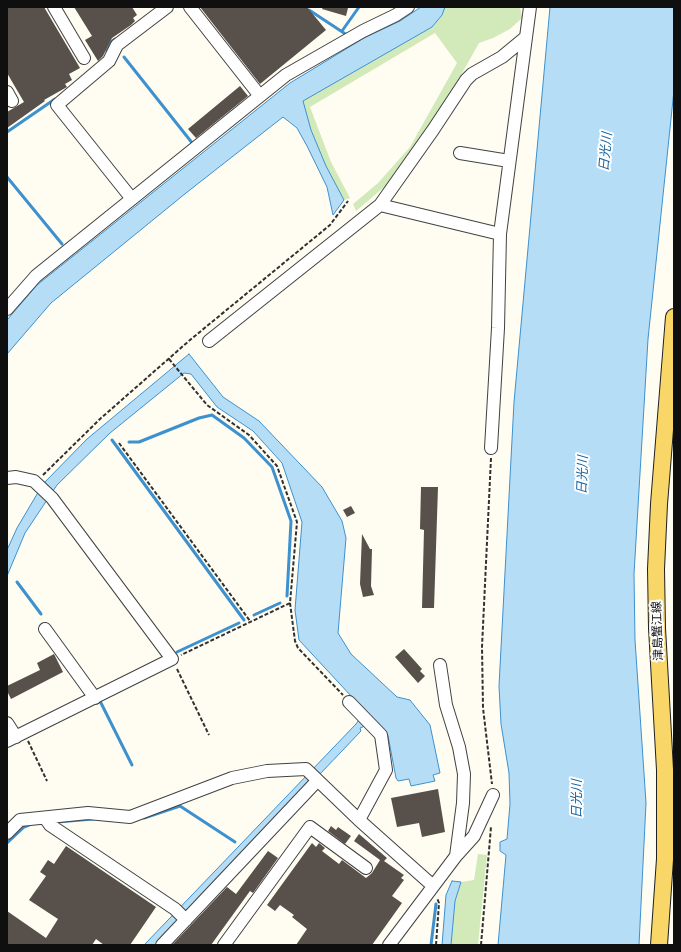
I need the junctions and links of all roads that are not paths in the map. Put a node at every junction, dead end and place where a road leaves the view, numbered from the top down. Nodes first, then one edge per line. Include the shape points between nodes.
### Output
1 (54, 7) edge
2 (167, 7) edge
3 (190, 7) edge
4 (408, 7) edge
5 (530, 7) edge
6 (525, 38) junction
7 (84, 58) dead end
8 (260, 96) junction
9 (460, 153) dead end
10 (509, 161) junction
11 (132, 199) junction
12 (380, 205) junction
13 (500, 234) junction
14 (7, 308) edge
15 (674, 318) edge
16 (209, 341) dead end
17 (491, 448) road end
18 (7, 478) edge
19 (44, 629) dead end
20 (440, 665) dead end
21 (95, 698) junction
22 (349, 702) road end
23 (7, 723) edge
24 (16, 737) edge
25 (316, 780) junction
26 (492, 795) road end
27 (46, 818) junction
28 (359, 820) junction
29 (7, 833) edge
30 (456, 856) junction
31 (366, 868) dead end
32 (432, 885) junction
33 (185, 919) junction
34 (162, 945) edge
35 (224, 945) edge
36 (388, 945) edge
37 (660, 945) edge

1 - 7 street
2 - 11 street via 117,45 109,61 57,105
3 - 8 street
4 - 8 street via 396,16 363,31 286,75
5 - 6 street
6 - 10 street
6 - 12 street via 466,80
8 - 11 street
9 - 10 street
10 - 13 street
11 - 14 street via 36,276
12 - 13 street
12 - 16 street
13 - 17 street
15 - 37 main road, 津島蟹江線 via 656,569 665,770 665,859
18 - 21 street via 16,477 35,483 52,498 172,660
19 - 21 street
20 - 30 street via 446,705 464,774
21 - 24 street
22 - 28 street via 381,735 386,770
23 - 24 street
25 - 27 street via 306,769 267,771 232,778 130,817 88,813
25 - 28 street
25 - 33 street
26 - 30 street via 474,836
27 - 29 street via 20,820
27 - 33 street via 50,825 175,909
28 - 32 street
30 - 32 street
31 - 35 street via 310,828
32 - 36 street
33 - 34 street

